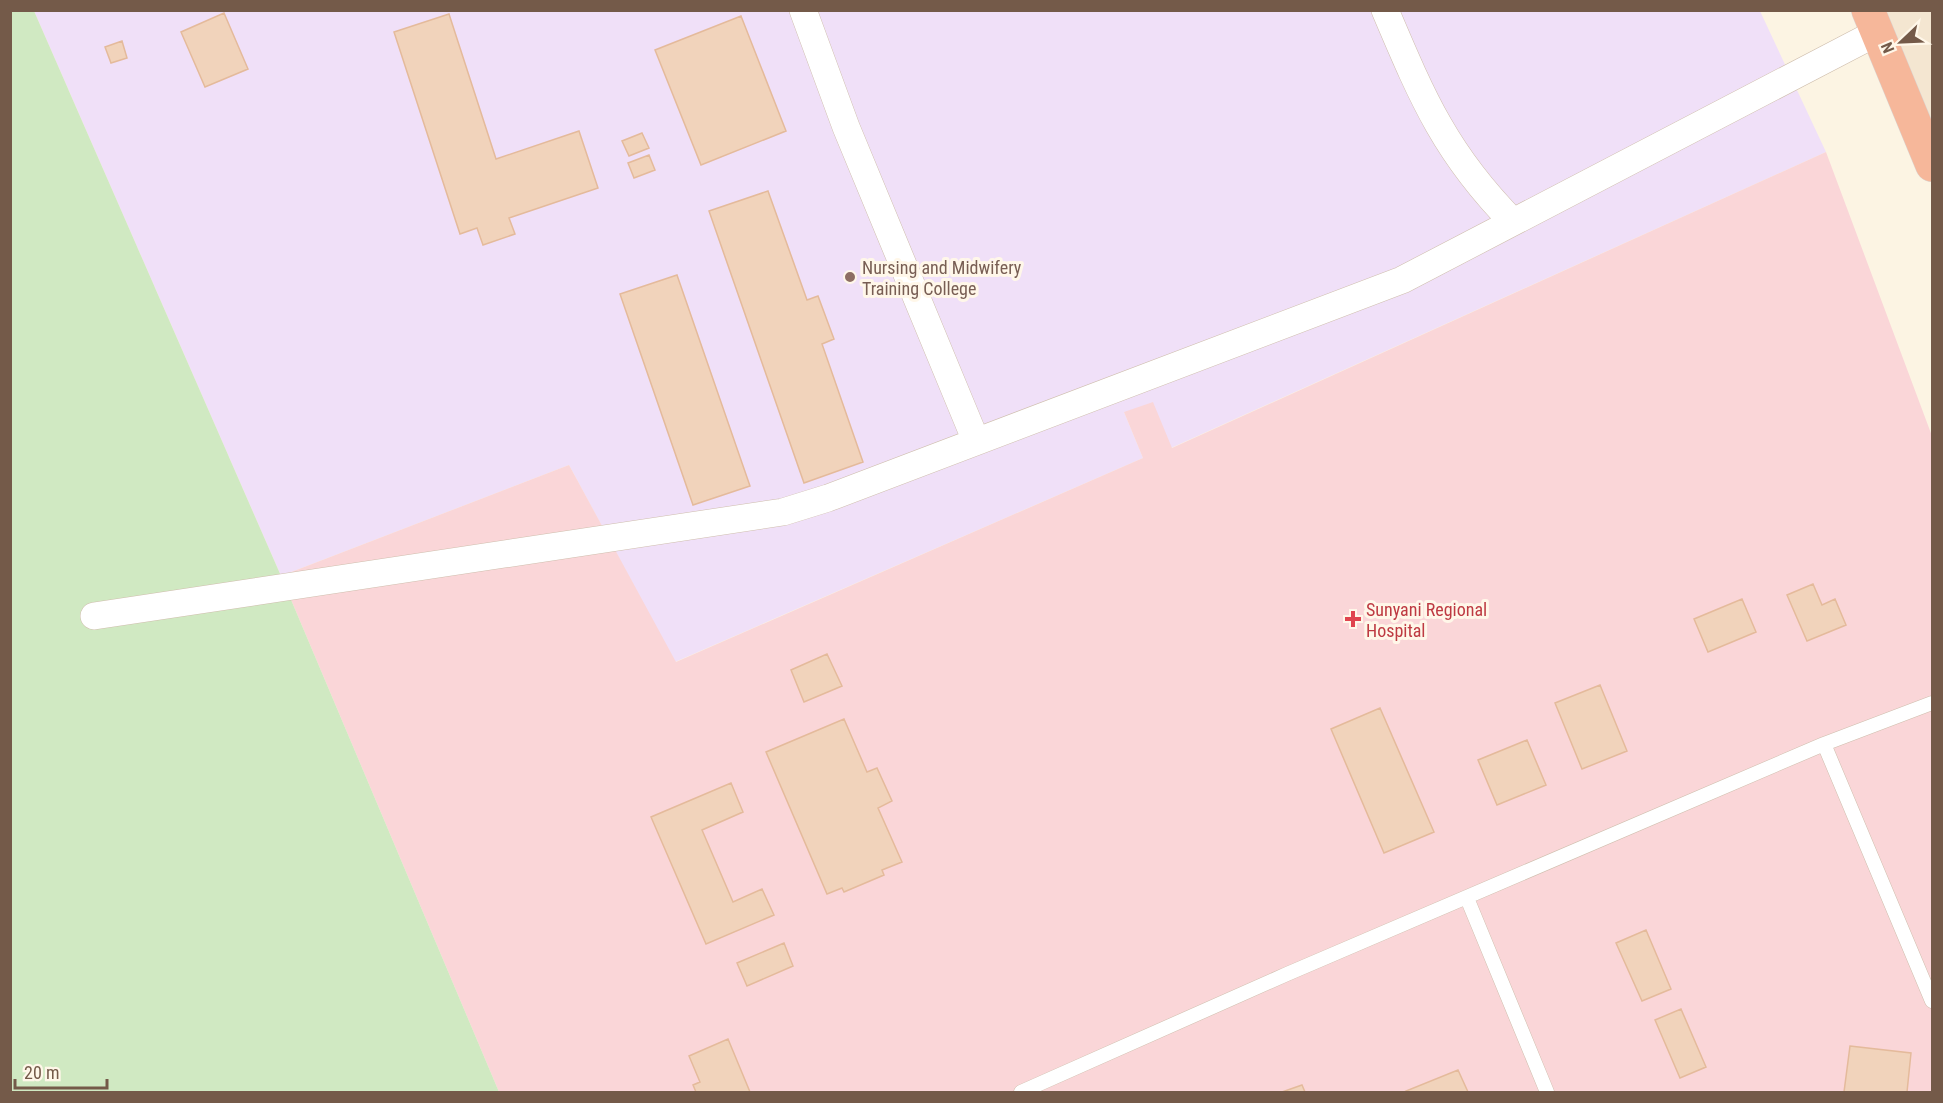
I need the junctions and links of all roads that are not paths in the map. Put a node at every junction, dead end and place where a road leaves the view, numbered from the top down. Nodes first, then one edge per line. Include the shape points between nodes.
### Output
1 (803, 10) edge
2 (1385, 10) edge
3 (1873, 21) edge
4 (1932, 165) edge
5 (1513, 222) junction
6 (975, 441) junction
7 (94, 616) dead end
8 (1932, 703) edge
9 (1824, 744) junction
10 (1467, 898) junction
11 (1932, 1001) edge
12 (1021, 1092) edge
13 (1547, 1092) edge

1 - 6 street via 846,127
2 - 5 street via 1444,139 1483,192
3 - 4 highway
3 - 5 street
5 - 6 street via 1402,280
6 - 7 street via 783,512
8 - 9 lane
9 - 10 lane
9 - 11 lane
10 - 12 lane
10 - 13 lane

